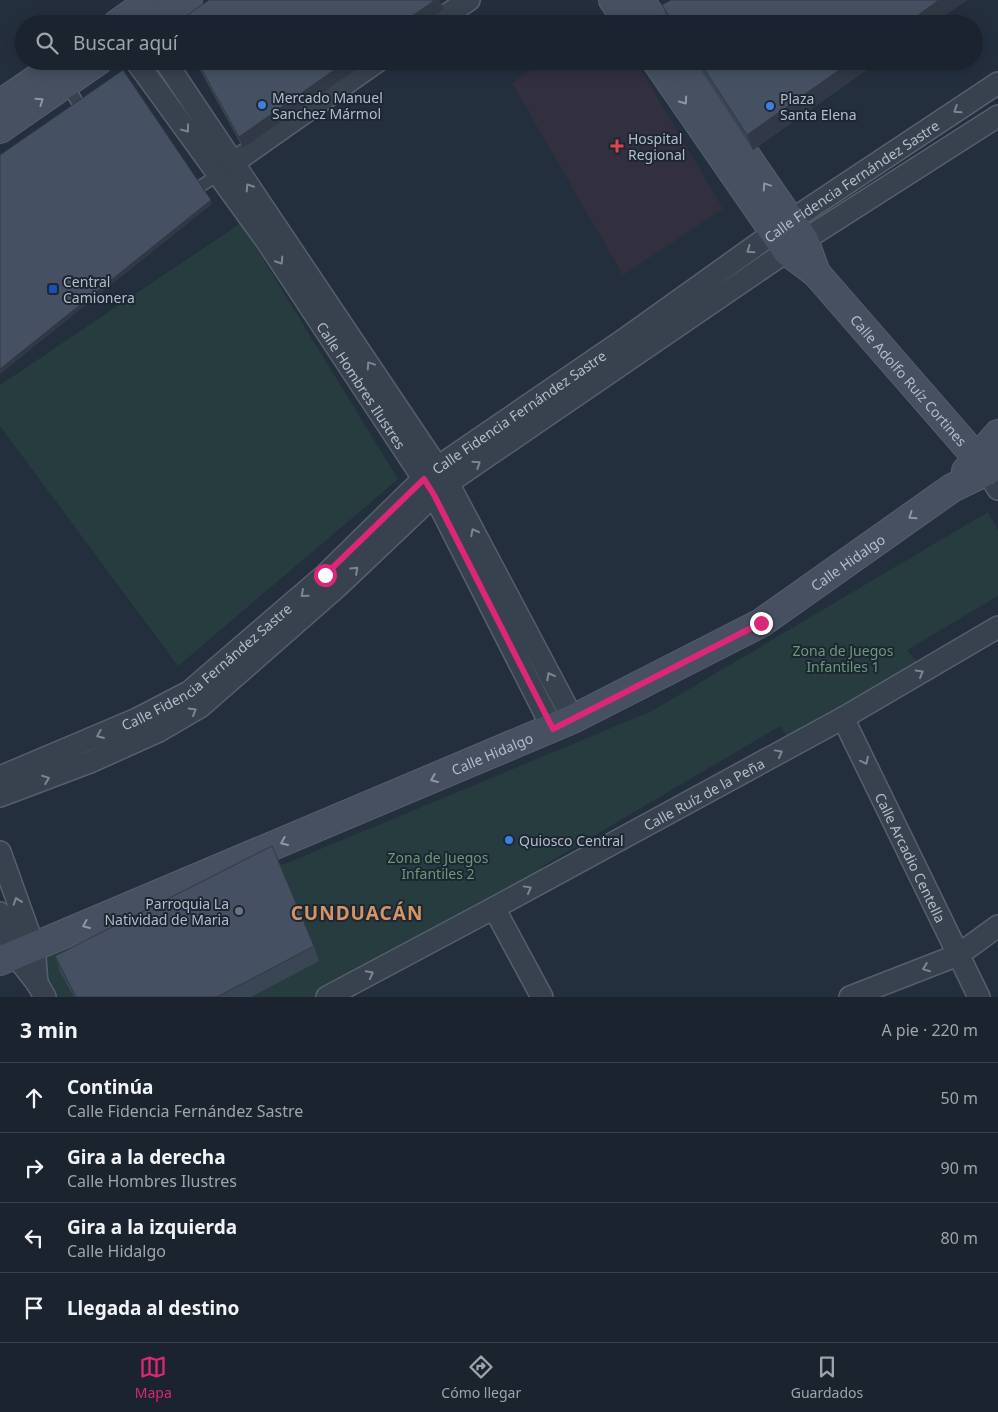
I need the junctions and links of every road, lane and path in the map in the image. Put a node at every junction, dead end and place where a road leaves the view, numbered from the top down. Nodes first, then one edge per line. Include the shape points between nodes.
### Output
1 (188, 0) edge
2 (469, 0) edge
3 (613, 0) edge
4 (640, 0) edge
5 (144, 15) edge
6 (446, 15) edge
7 (624, 15) edge
8 (650, 15) edge
9 (143, 70) edge
10 (171, 70) edge
11 (365, 70) edge
12 (663, 70) edge
13 (688, 70) edge
14 (65, 72) edge
15 (998, 83) edge
16 (185, 90) junction
17 (166, 102) junction
18 (0, 104) edge
19 (998, 116) edge
20 (79, 123) edge
21 (0, 129) edge
22 (208, 142) junction
23 (226, 168) junction
24 (867, 170) junction
25 (880, 191) junction
26 (178, 201) edge
27 (789, 236) junction
28 (660, 314) junction
29 (672, 331) junction
30 (631, 347) junction
31 (998, 434) edge
32 (990, 470) edge
33 (436, 481) junction
34 (998, 627) edge
35 (843, 718) junction
36 (563, 724) junction
37 (0, 777) edge
38 (0, 796) edge
39 (0, 852) edge
40 (494, 908) junction
41 (0, 913) edge
42 (998, 926) edge
43 (16, 954) edge
44 (958, 955) junction
45 (41, 990) edge
46 (327, 997) edge
47 (542, 997) edge
48 (850, 997) edge
49 (979, 997) edge

1 - 5 street
2 - 6 street
3 - 7 street
4 - 8 street
9 - 17 street, Calle Hombres Ilustres
10 - 16 street, Calle Hombres Ilustres
11 - 23 street
12 -> 27 street, Calle Adolfo Ruíz Cortines
27 -> 13 street, Calle Adolfo Ruíz Cortines
14 - 18 street
14 - 20 lane via 87,118
21 -> 14 street
15 -> 24 street, Calle Fidencia Fernández Sastre
16 - 17 street
16 - 22 street, Calle Hombres Ilustres
17 -> 22 street, Calle Hombres Ilustres
19 - 25 street, Calle Fidencia Fernández Sastre
22 - 23 street, Calle Hombres Ilustres
23 - 26 lane
23 - 33 street, Calle Hombres Ilustres
24 - 25 street
24 - 27 street, Calle Fidencia Fernández Sastre
25 - 27 street, Calle Fidencia Fernández Sastre
27 -> 28 street, Calle Fidencia Fernández Sastre
27 - 29 street, Calle Fidencia Fernández Sastre
27 - 32 street, Calle Adolfo Ruíz Cortines via 816,273
28 - 29 street
28 - 30 street, Calle Fidencia Fernández Sastre
29 - 30 street, Calle Fidencia Fernández Sastre
30 - 33 street, Calle Fidencia Fernández Sastre
31 - 32 street, Calle Hidalgo
32 -> 36 street, Calle Hidalgo via 952,488 761,623
33 - 36 street, Calle Hombres Ilustres
33 -> 37 street, Calle Fidencia Fernández Sastre via 189,692 136,719
38 -> 33 street, Calle Fidencia Fernández Sastre via 90,762 159,731 200,707 337,587
35 -> 34 street, Calle Ruíz de la Peña
40 -> 35 street, Calle Ruíz de la Peña
35 -> 44 street, Calle Arcadio Centella
36 -> 43 street, Calle Hidalgo
43 -> 39 street
46 -> 40 street, Calle Ruíz de la Peña
40 - 47 street
41 - 43 street
42 - 44 street
43 - 45 street
44 -> 48 street
44 - 49 street, Calle Arcadio Centella

